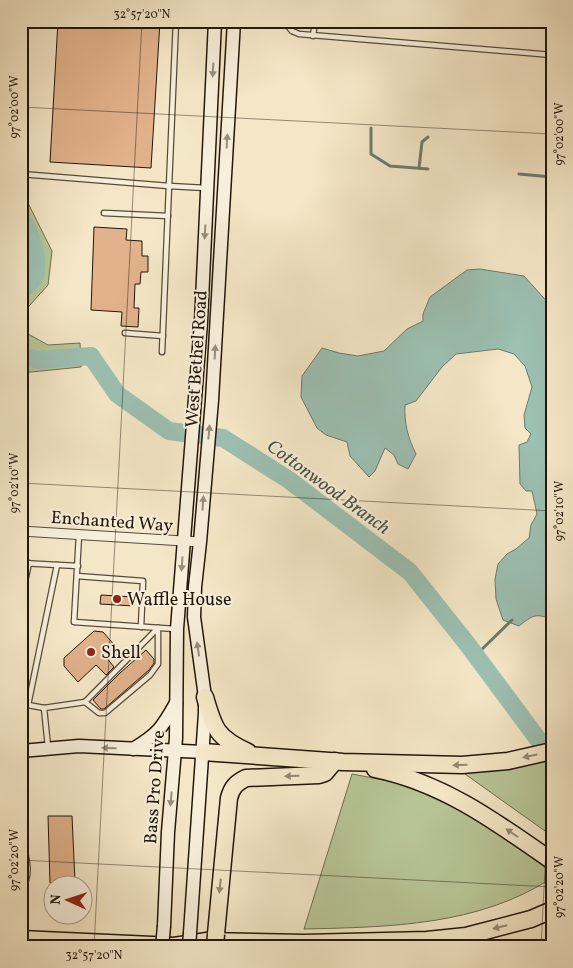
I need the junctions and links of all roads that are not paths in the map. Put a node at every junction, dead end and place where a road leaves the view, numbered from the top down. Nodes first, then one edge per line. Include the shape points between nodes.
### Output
1 (176, 21) edge
2 (215, 21) edge
3 (234, 21) edge
4 (284, 21) edge
5 (315, 21) edge
6 (314, 36) junction
7 (552, 55) edge
8 (21, 174) edge
9 (169, 186) junction
10 (207, 188) junction
11 (224, 189) junction
12 (104, 213) dead end
13 (168, 216) junction
14 (125, 333) dead end
15 (163, 336) junction
16 (162, 352) dead end
17 (21, 531) edge
18 (79, 535) junction
19 (183, 542) junction
20 (200, 542) junction
21 (21, 563) edge
22 (29, 563) junction
23 (57, 565) junction
24 (78, 566) junction
25 (77, 576) junction
26 (21, 600) edge
27 (141, 627) junction
28 (158, 628) junction
29 (177, 629) junction
30 (205, 697) junction
31 (21, 700) edge
32 (177, 701) junction
33 (85, 702) junction
34 (28, 705) junction
35 (44, 708) junction
36 (133, 748) junction
37 (48, 749) junction
38 (21, 751) edge
39 (175, 751) junction
40 (552, 751) edge
41 (203, 752) junction
42 (254, 755) junction
43 (339, 762) junction
44 (21, 835) edge
45 (552, 860) edge
46 (21, 888) edge
47 (549, 911) edge
48 (21, 939) edge
49 (215, 940) edge
50 (175, 946) edge
51 (162, 947) edge
52 (189, 947) edge

1 - 9 lane
2 -> 10 main road, West Bethel Road
11 -> 3 main road, West Bethel Road
4 - 6 lane via 292,31
5 - 6 lane
6 - 7 lane
8 - 9 lane
9 - 10 lane
9 - 13 lane
10 - 11 main road
10 -> 19 main road, West Bethel Road via 201,322
20 -> 11 main road, West Bethel Road
12 - 13 lane
13 - 15 lane
14 - 15 lane
15 - 16 lane
17 - 18 street, Enchanted Way
18 - 19 street, Enchanted Way
18 - 24 lane
19 - 20 street, Enchanted Way
19 -> 29 main road, West Bethel Road
30 -> 20 main road, West Bethel Road via 194,617
21 - 22 lane
22 - 23 lane
22 - 26 lane
23 - 24 lane
23 - 34 lane
24 - 25 lane
25 - 27 lane via 143,581
25 - 27 lane via 74,622
27 - 28 lane
28 - 29 lane
28 - 33 lane
28 - 33 lane via 158,664 150,675 106,714 99,713
29 - 32 main road, Bass Pro Drive
30 - 41 main road
30 - 42 highway via 222,738
31 - 34 lane
32 - 36 main road via 162,727
32 - 39 main road, Bass Pro Drive
33 - 35 lane
34 - 35 lane
35 - 37 lane
36 -> 37 main road via 78,746
36 - 39 main road
37 - 38 main road
39 - 41 main road
39 -> 51 main road, Bass Pro Drive, bridge
40 -> 43 highway via 508,761 462,765
41 - 42 highway
41 - 52 main road, bridge
42 - 43 highway
45 -> 43 highway via 437,788 381,770
43 -> 49 highway via 319,775 246,778 231,788
44 - 46 lane via 28,873
47 -> 50 highway via 466,936 426,940 207,941
48 - 50 highway

